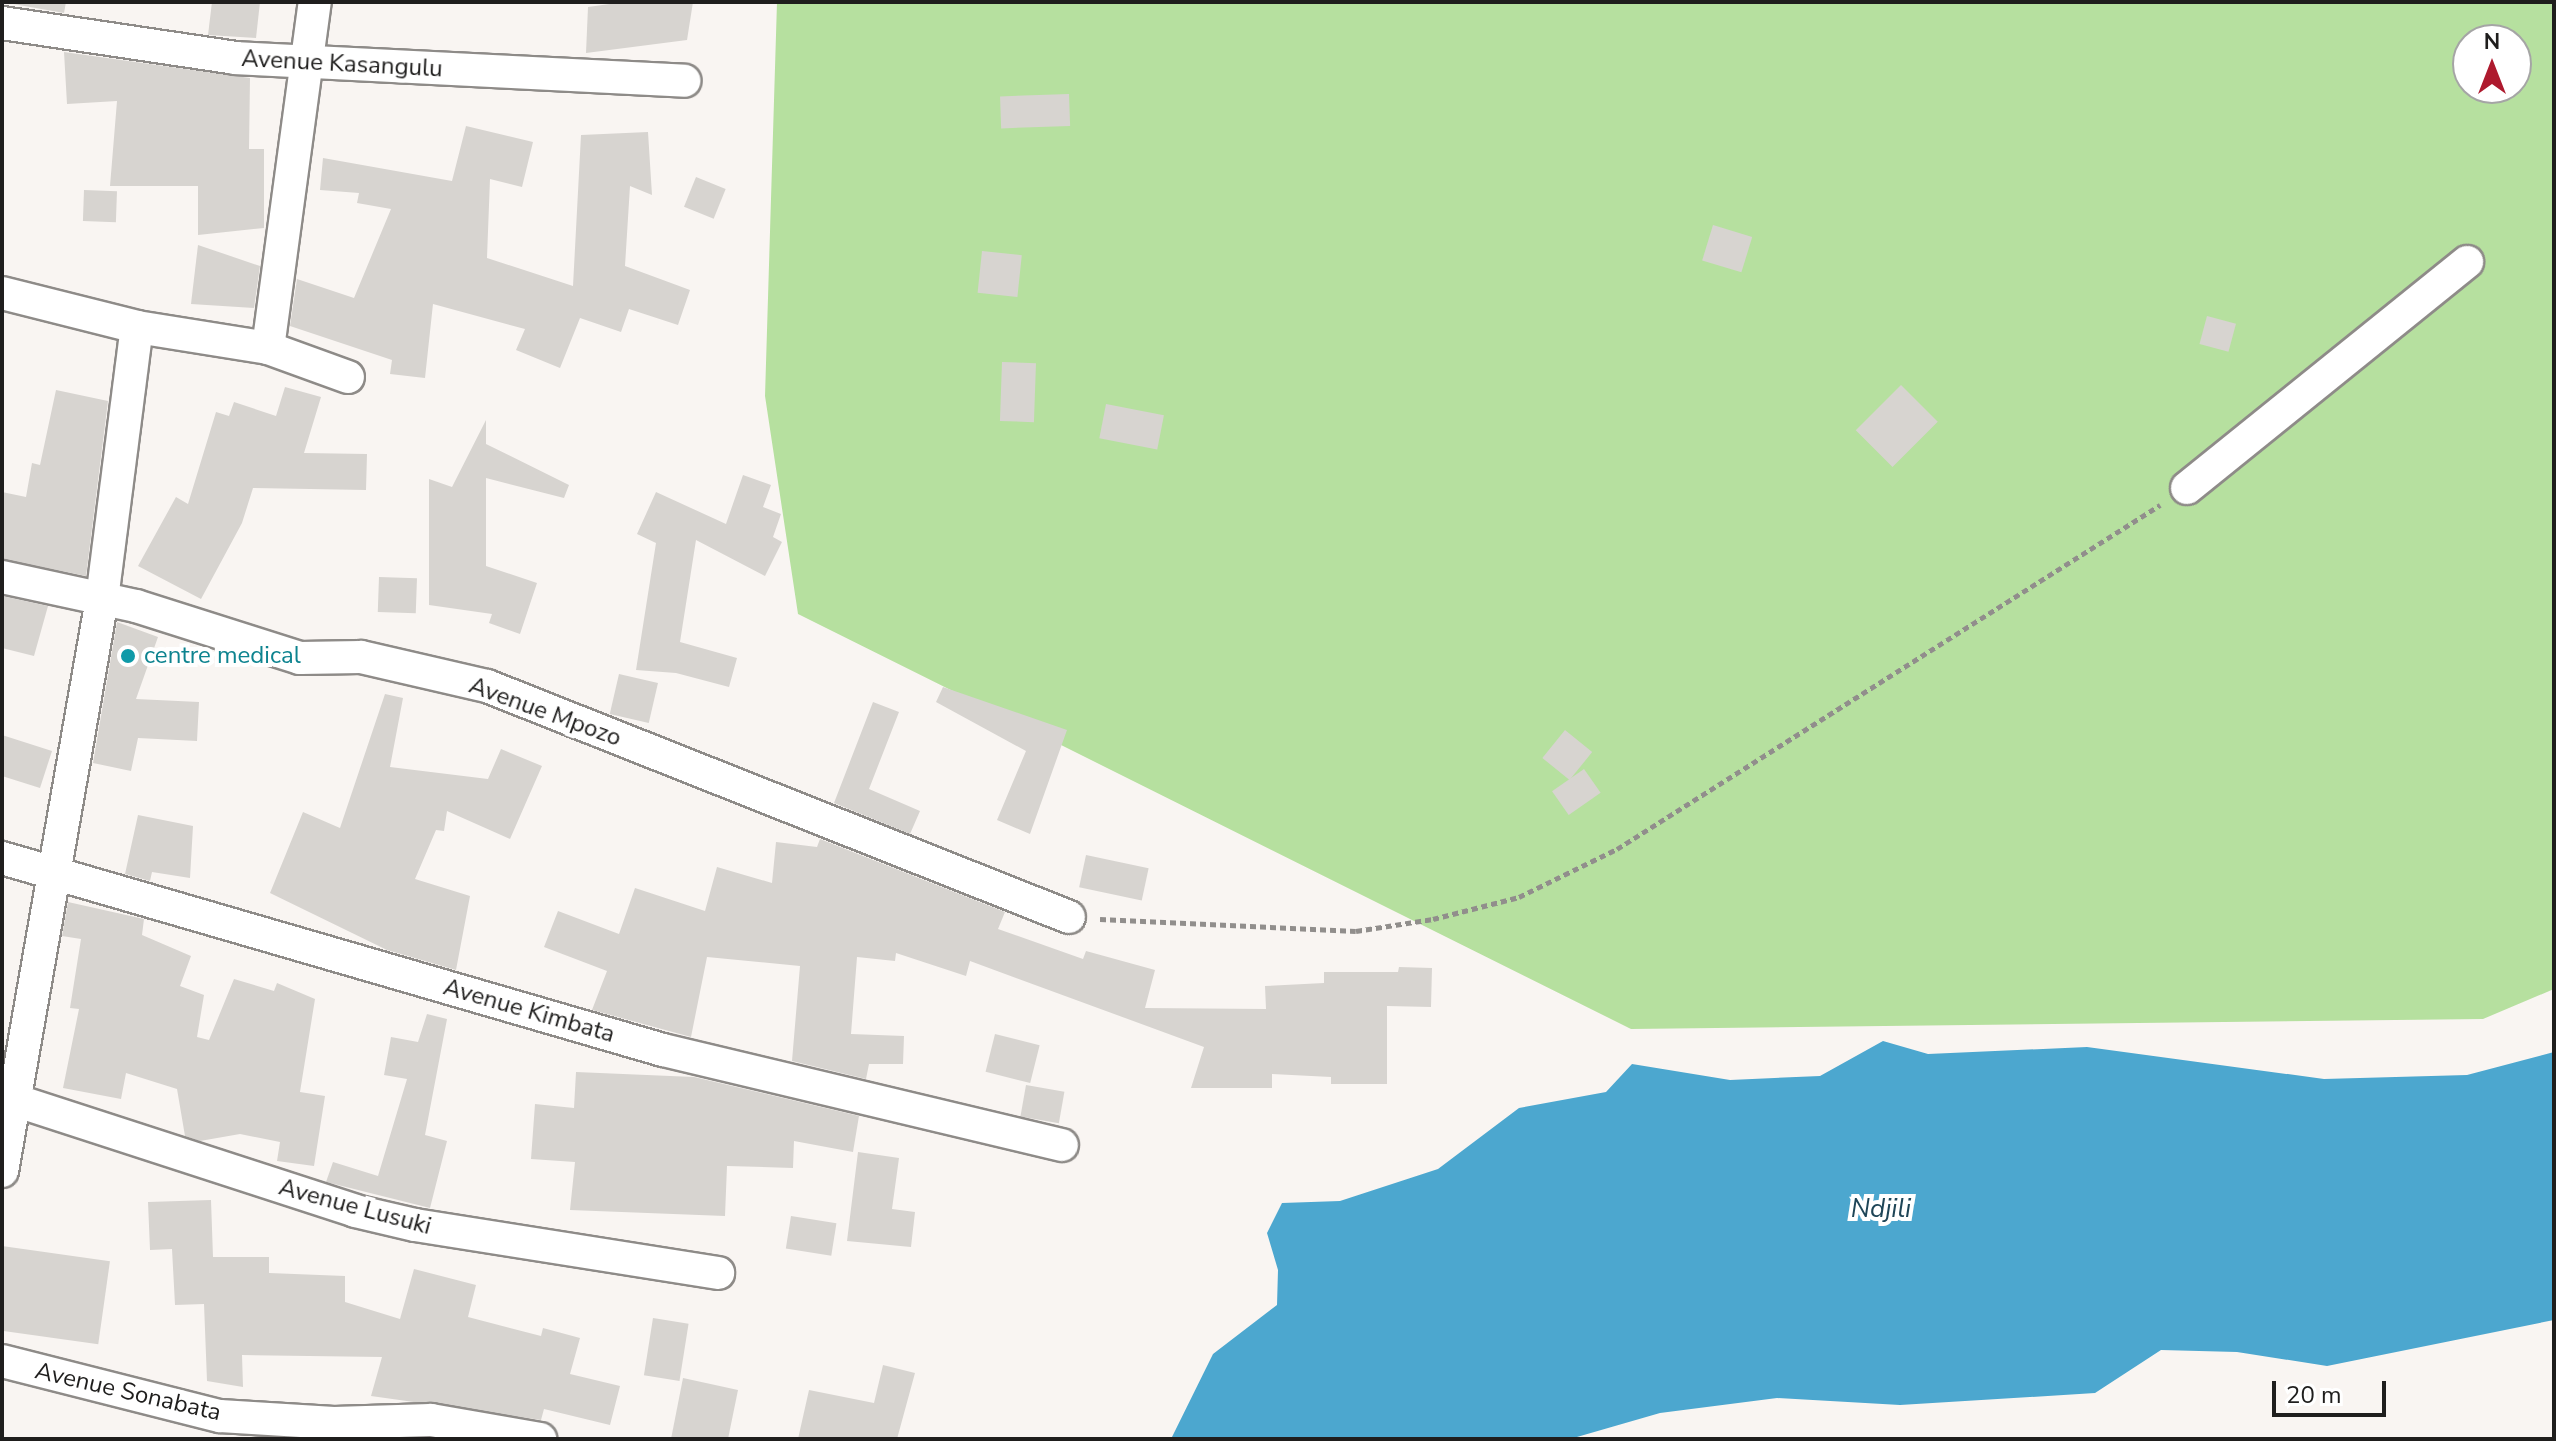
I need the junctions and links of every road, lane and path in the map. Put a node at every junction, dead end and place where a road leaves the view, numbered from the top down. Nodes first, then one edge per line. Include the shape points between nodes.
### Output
1 (315, 2) edge
2 (2, 23) edge
3 (306, 64) junction
4 (684, 81) dead end
5 (2467, 262) dead end
6 (2, 293) edge
7 (137, 327) junction
8 (268, 348) junction
9 (348, 377) dead end
10 (2187, 488) joint
11 (2, 577) edge
12 (102, 599) junction
13 (2, 858) edge
14 (51, 870) junction
15 (1069, 917) joint
16 (9, 1097) edge
17 (1062, 1145) dead end
18 (2, 1171) edge
19 (718, 1273) dead end
20 (2, 1361) edge
21 (540, 1439) edge

1 - 3 street
2 - 3 street, Avenue Kasangulu
3 - 4 street, Avenue Kasangulu
3 - 8 street
5 - 10 street
6 - 7 street
7 - 8 street
7 - 12 street
8 - 9 street
10 - 15 path via 1617,849 1519,897 1356,931
11 - 12 street, Avenue Mpozo
12 - 14 street
12 - 15 street, Avenue Mpozo via 300,658 361,657 487,686
13 - 14 street, Avenue Kimbata
14 - 16 street
14 - 17 street, Avenue Kimbata via 663,1050
16 - 18 street
16 - 19 street, Avenue Lusuki via 355,1211 460,1233
20 - 21 street, Avenue Sonabata via 220,1416 334,1423 431,1420

